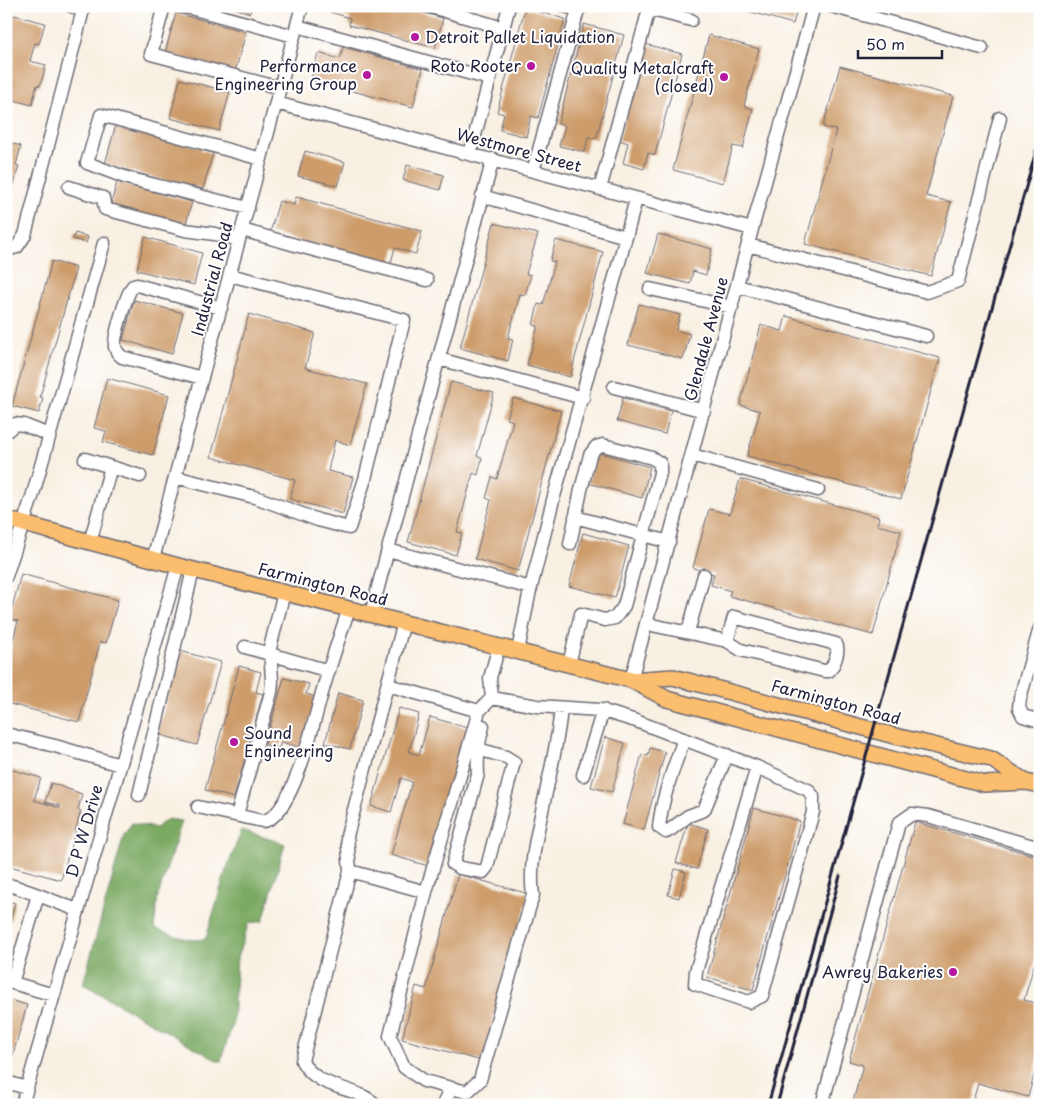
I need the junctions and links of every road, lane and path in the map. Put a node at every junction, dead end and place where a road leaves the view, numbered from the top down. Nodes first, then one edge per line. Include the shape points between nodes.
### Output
1 (71, 6) edge
2 (164, 6) edge
3 (183, 6) edge
4 (302, 6) edge
5 (428, 6) edge
6 (509, 6) edge
7 (564, 6) edge
8 (814, 6) edge
9 (831, 6) edge
10 (581, 8) edge
11 (645, 8) edge
12 (691, 20) dead end
13 (503, 28) junction
14 (295, 31) junction
15 (982, 48) dead end
16 (490, 79) junction
17 (280, 88) junction
18 (276, 103) junction
19 (1000, 118) dead end
20 (470, 154) junction
21 (261, 159) junction
22 (493, 159) junction
23 (534, 171) junction
24 (69, 187) dead end
25 (600, 189) junction
26 (482, 196) junction
27 (636, 198) junction
28 (248, 208) junction
29 (752, 230) junction
30 (241, 235) junction
31 (626, 238) junction
32 (104, 243) dead end
33 (748, 246) junction
34 (6, 250) edge
35 (230, 275) junction
36 (427, 280) dead end
37 (737, 286) junction
38 (650, 289) dead end
39 (732, 307) junction
40 (221, 308) junction
41 (926, 336) dead end
42 (439, 359) junction
43 (202, 378) junction
44 (614, 387) dead end
45 (583, 398) junction
46 (704, 411) junction
47 (6, 432) edge
48 (49, 435) junction
49 (692, 455) junction
50 (85, 459) dead end
51 (111, 467) junction
52 (140, 476) dead end
53 (175, 477) junction
54 (818, 490) dead end
55 (575, 517) junction
56 (6, 519) edge
57 (23, 524) junction
58 (643, 534) junction
59 (90, 542) junction
60 (668, 542) junction
61 (570, 544) dead end
62 (388, 550) junction
63 (153, 559) junction
64 (178, 566) junction
65 (193, 570) junction
66 (704, 575) dead end
67 (6, 576) edge
68 (531, 588) junction
69 (284, 592) junction
70 (349, 609) junction
71 (371, 614) junction
72 (404, 622) junction
73 (647, 624) junction
74 (1040, 628) edge
75 (688, 632) junction
76 (727, 641) junction
77 (500, 646) junction
78 (245, 647) dead end
79 (518, 651) junction
80 (270, 654) junction
81 (569, 664) junction
82 (328, 670) junction
83 (631, 680) junction
84 (388, 685) junction
85 (492, 698) junction
86 (561, 708) junction
87 (603, 710) junction
88 (478, 712) junction
89 (1040, 721) edge
90 (6, 734) edge
91 (684, 739) junction
92 (478, 749) junction
93 (727, 755) junction
94 (120, 765) junction
95 (757, 767) junction
96 (583, 775) dead end
97 (1033, 784) edge
98 (139, 795) dead end
99 (198, 807) dead end
100 (237, 815) junction
101 (1040, 848) edge
102 (350, 871) junction
103 (6, 884) edge
104 (426, 892) junction
105 (38, 895) junction
106 (78, 910) junction
107 (9, 982) edge
108 (54, 995) junction
109 (6, 1082) edge
110 (27, 1088) junction
111 (451, 1088) junction
112 (22, 1105) edge
113 (376, 1105) edge
114 (443, 1105) edge
115 (822, 1105) edge

1 - 34 street via 83,10 25,235 17,247
2 - 17 street via 151,54
3 - 14 street
4 - 14 street, Industrial Road
5 - 13 street
6 - 13 street
7 - 10 street
8 - 29 street, Glendale Avenue
9 - 15 street
10 - 23 street
11 - 12 street
11 - 25 street
13 - 16 street
14 - 16 street
14 - 17 street, Industrial Road
16 - 20 street
17 - 18 street, Industrial Road
18 - 20 street, Westmore Street
18 - 21 street, Industrial Road
19 - 33 street via 958,281 927,292
20 - 22 street, Westmore Street
21 - 28 street, Industrial Road
21 - 28 street via 101,115 87,163 127,178
22 - 23 street, Westmore Street
22 - 26 street
23 - 25 street, Westmore Street
24 - 30 street via 103,198 105,209 184,230
25 - 27 street, Westmore Street
26 - 31 street
26 - 42 street
27 - 29 street, Westmore Street
27 - 31 street
28 - 30 street, Industrial Road
29 - 33 street, Glendale Avenue
30 - 35 street, Industrial Road
30 - 36 street via 299,246
31 - 45 street
32 - 48 street
33 - 37 street, Glendale Avenue
35 - 40 street, Industrial Road
35 - 53 street via 404,320 365,479 349,528 258,498
37 - 39 street, Glendale Avenue
37 - 41 street
38 - 39 street
39 - 46 street, Glendale Avenue
40 - 43 street, Industrial Road
40 - 43 street via 137,285 128,293 114,345 118,354
42 - 45 street
42 - 62 street
43 - 53 street, Industrial Road
44 - 46 street
45 - 68 street
46 - 49 street, Glendale Avenue
47 - 48 street via 15,424
48 - 57 street
49 - 54 street
49 - 60 street, Glendale Avenue
50 - 51 street
51 - 52 street
51 - 59 street
53 - 63 street, Industrial Road
55 - 58 street
55 - 58 street via 590,456 596,447 603,444 660,463
55 - 61 street
56 - 57 main road, Farmington Road
57 - 59 main road, Farmington Road
57 - 67 street
58 - 60 street
58 - 81 street via 624,606 615,618 604,620 581,614
59 - 63 main road, Farmington Road
60 - 73 street, Glendale Avenue
62 - 68 street
62 - 71 street
63 - 64 main road, Farmington Road
64 - 65 main road, Farmington Road
64 - 94 street, D P W Drive
65 - 69 main road, Farmington Road
65 - 98 street
66 - 75 street
68 - 79 street
69 - 70 main road, Farmington Road
69 - 80 street
70 - 71 main road, Farmington Road
70 - 82 street
71 - 72 main road, Farmington Road
72 - 77 main road, Farmington Road
72 - 84 street
73 - 75 street
73 - 83 street, Glendale Avenue
74 - 89 street via 1019,708 1023,716
75 - 76 street
76 - 76 street via 734,617 836,644 838,649 832,667 824,671 741,650
77 - 79 main road, Farmington Road
77 - 85 street via 490,678
78 - 80 street
79 - 81 main road, Farmington Road
80 - 82 street
80 - 100 street via 271,692
81 - 83 main road, Farmington Road
82 - 100 street via 300,769 282,806 269,820
83 - 97 main road, Farmington Road via 667,699 985,784
83 - 97 main road, Farmington Road via 673,677 991,759
84 - 88 street
84 - 102 street via 346,836
85 - 86 street
85 - 88 street
85 - 92 street
86 - 87 street
86 - 111 street via 559,732 536,836 530,879 533,895 480,1080 466,1092
87 - 91 street
87 - 96 street
88 - 104 street
90 - 94 street
91 - 93 street
91 - 93 street via 660,820 659,827 666,832 688,816 704,810
92 - 92 street via 478,774 453,864 482,872 487,867 514,762
93 - 95 street
94 - 106 street, D P W Drive
95 - 95 street via 808,790 814,804 762,996 749,1002 695,984 696,970
99 - 100 street
101 - 115 street via 928,816 912,814 899,823
102 - 104 street
102 - 113 street via 302,1061 307,1071 327,1083 370,1099
103 - 105 street
104 - 111 street via 390,1036 404,1067 424,1081
105 - 106 street
105 - 107 street
106 - 108 street, D P W Drive
107 - 108 street
108 - 110 street, D P W Drive
109 - 110 street
110 - 112 street, D P W Drive
111 - 114 street

